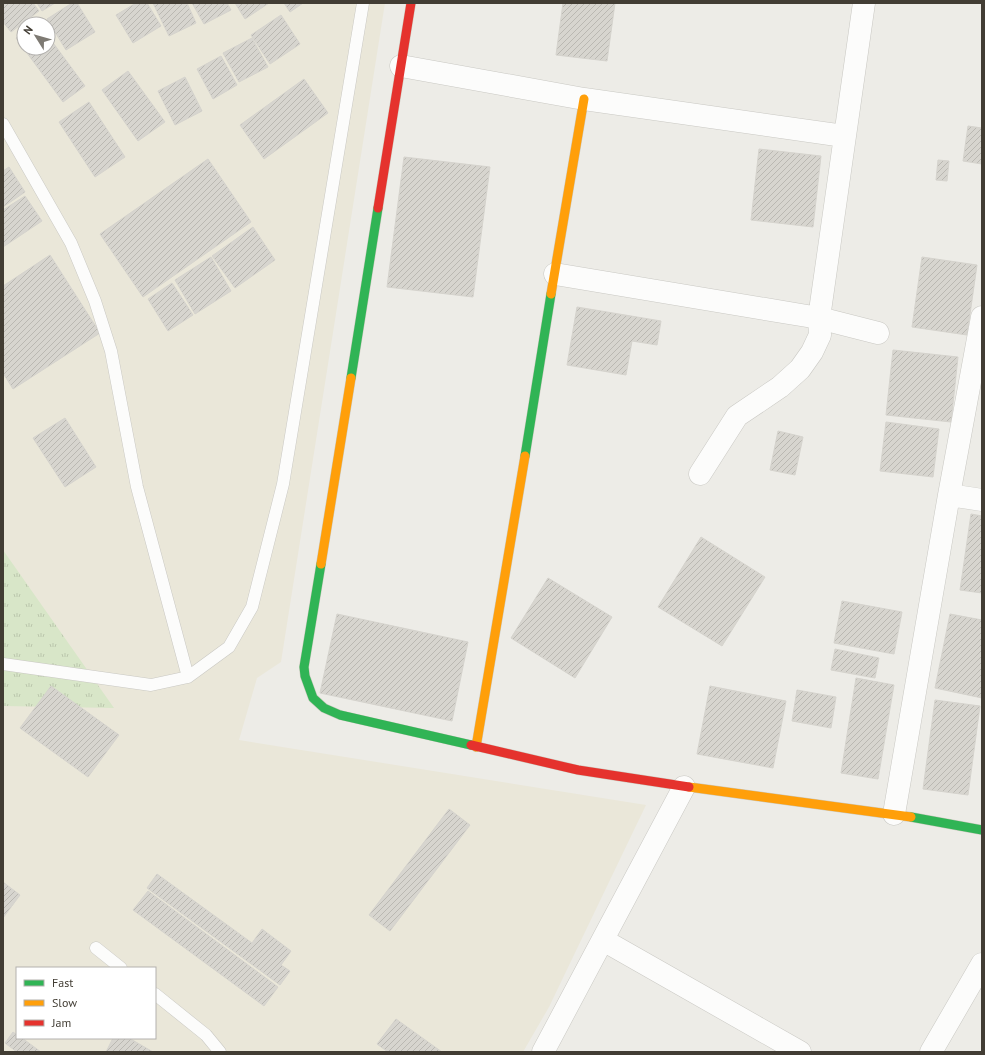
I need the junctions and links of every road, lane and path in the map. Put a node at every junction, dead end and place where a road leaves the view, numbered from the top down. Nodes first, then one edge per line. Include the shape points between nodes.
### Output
1 (363, 3) edge
2 (411, 3) edge
3 (864, 3) edge
4 (401, 66) junction
5 (584, 99) junction
6 (3, 124) edge
7 (844, 136) junction
8 (554, 274) junction
9 (982, 317) edge
10 (819, 318) junction
11 (878, 333) dead end
12 (700, 474) dead end
13 (949, 494) junction
14 (982, 500) edge
15 (3, 664) edge
16 (188, 678) junction
17 (476, 747) junction
18 (684, 787) junction
19 (894, 814) junction
20 (982, 830) edge
21 (602, 940) junction
22 (96, 948) dead end
23 (982, 964) edge
24 (120, 967) edge
25 (156, 995) edge
26 (220, 1052) edge
27 (543, 1052) edge
28 (800, 1052) edge
29 (931, 1052) edge

1 - 16 lane via 283,484 252,607 229,647
2 - 4 street
3 - 7 street
4 - 5 street
4 - 17 street via 304,667 305,680 309,692 317,703 328,711
5 - 7 street
5 - 8 street
6 - 16 lane via 71,243 95,301 111,351 137,487
7 - 10 street
8 - 10 street
8 - 17 street
9 - 13 street
10 - 11 street
10 - 12 street via 820,335 800,369 780,387 737,416
13 - 14 street
13 - 19 street
15 - 16 lane via 151,685
17 - 18 street via 578,770
18 - 19 street
18 - 21 street
19 - 20 street
21 - 27 street
21 - 28 street
22 - 24 lane
23 - 29 street
25 - 26 lane via 206,1035

